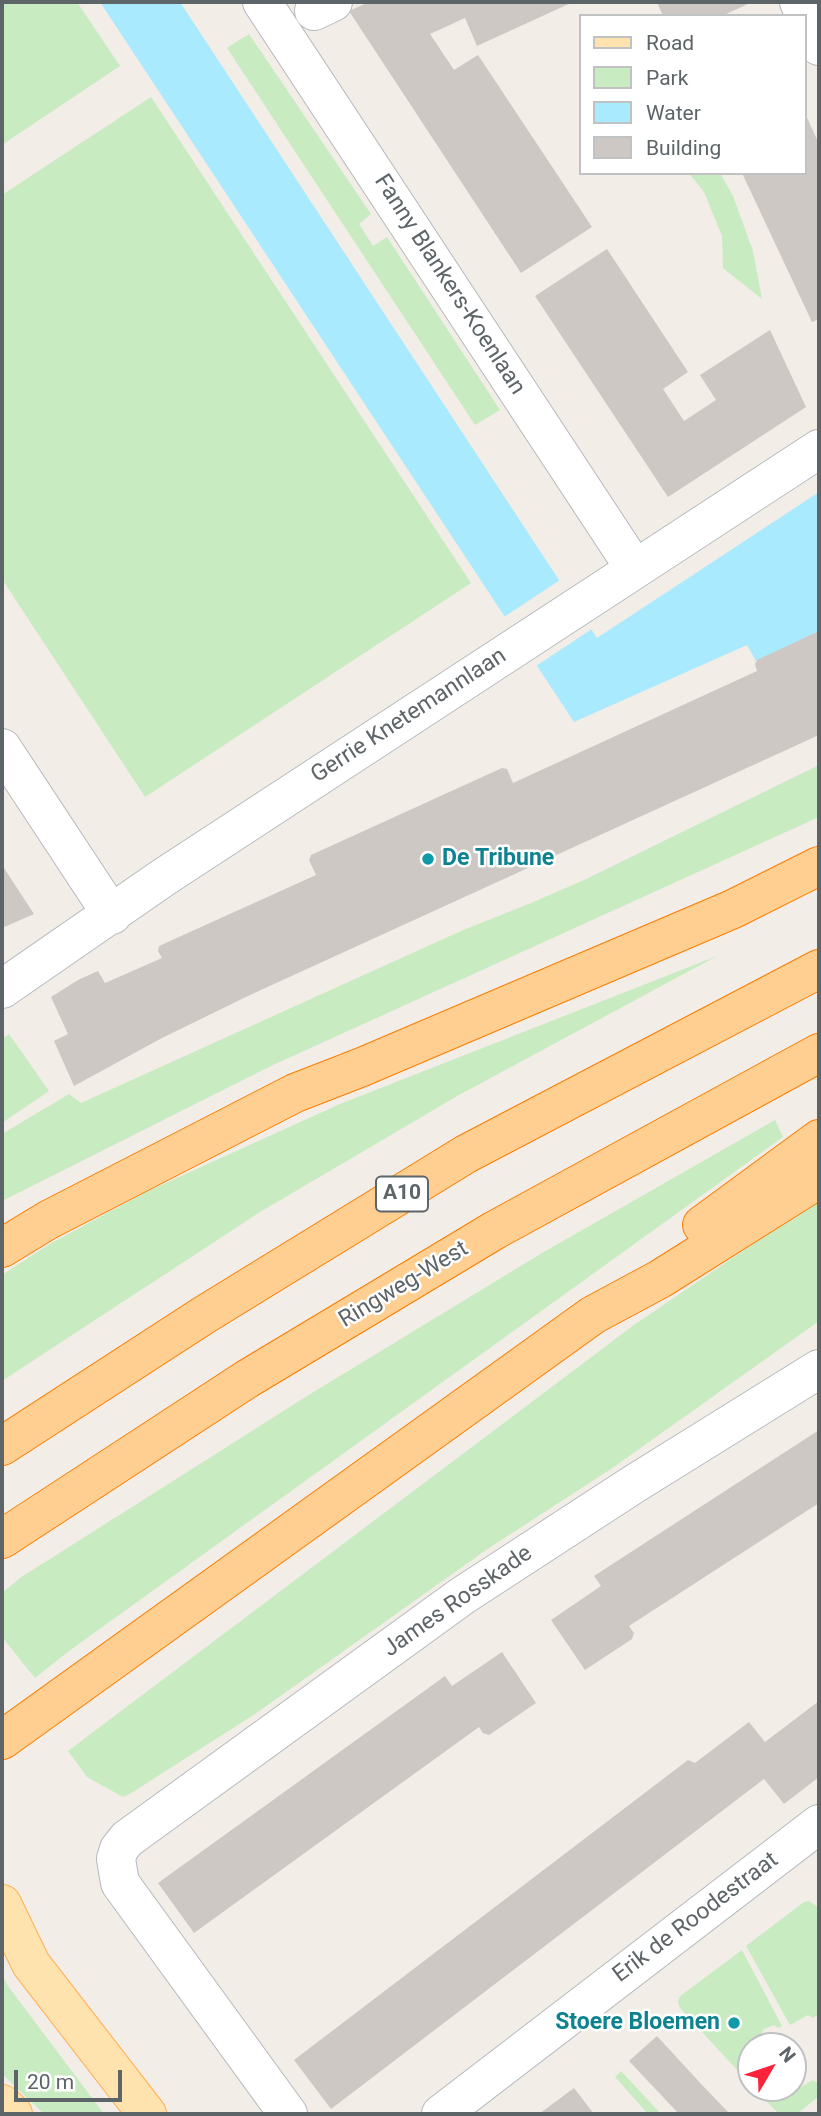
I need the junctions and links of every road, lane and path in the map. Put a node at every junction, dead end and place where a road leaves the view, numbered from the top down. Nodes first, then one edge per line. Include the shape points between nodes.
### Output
1 (262, 2) edge
2 (807, 20) edge
3 (819, 46) edge
4 (819, 449) edge
5 (635, 569) junction
6 (2, 748) edge
7 (819, 866) edge
8 (819, 887) edge
9 (733, 909) junction
10 (112, 915) junction
11 (819, 969) edge
12 (2, 989) edge
13 (819, 1053) edge
14 (819, 1139) edge
15 (819, 1179) edge
16 (2, 1248) edge
17 (593, 1315) junction
18 (819, 1369) edge
19 (2, 1446) edge
20 (2, 1539) edge
21 (2, 1740) edge
22 (819, 1824) edge
23 (2, 1904) edge
24 (2, 2104) edge
25 (13, 2114) edge
26 (147, 2114) edge
27 (288, 2114) edge
28 (441, 2114) edge

1 - 5 street, Fanny Blankers-Koenlaan
2 - 3 street
4 - 5 street, Gerrie Knetemannlaan
5 - 10 street, Gerrie Knetemannlaan
6 - 10 street
7 - 9 highway
8 - 9 highway
9 - 16 highway via 295,1093
10 - 12 street, Gerrie Knetemannlaan
11 - 19 highway, A10 via 466,1154
13 - 20 highway, Ringweg-West via 473,1243 247,1379
14 - 17 highway via 649,1263
15 - 17 highway via 660,1279
17 - 21 highway
18 - 27 street, James Rosskade via 462,1596 119,1849 117,1873 126,1892
22 - 28 street, Erik de Roodestraat
23 - 26 main road via 31,1964
24 - 25 main road

